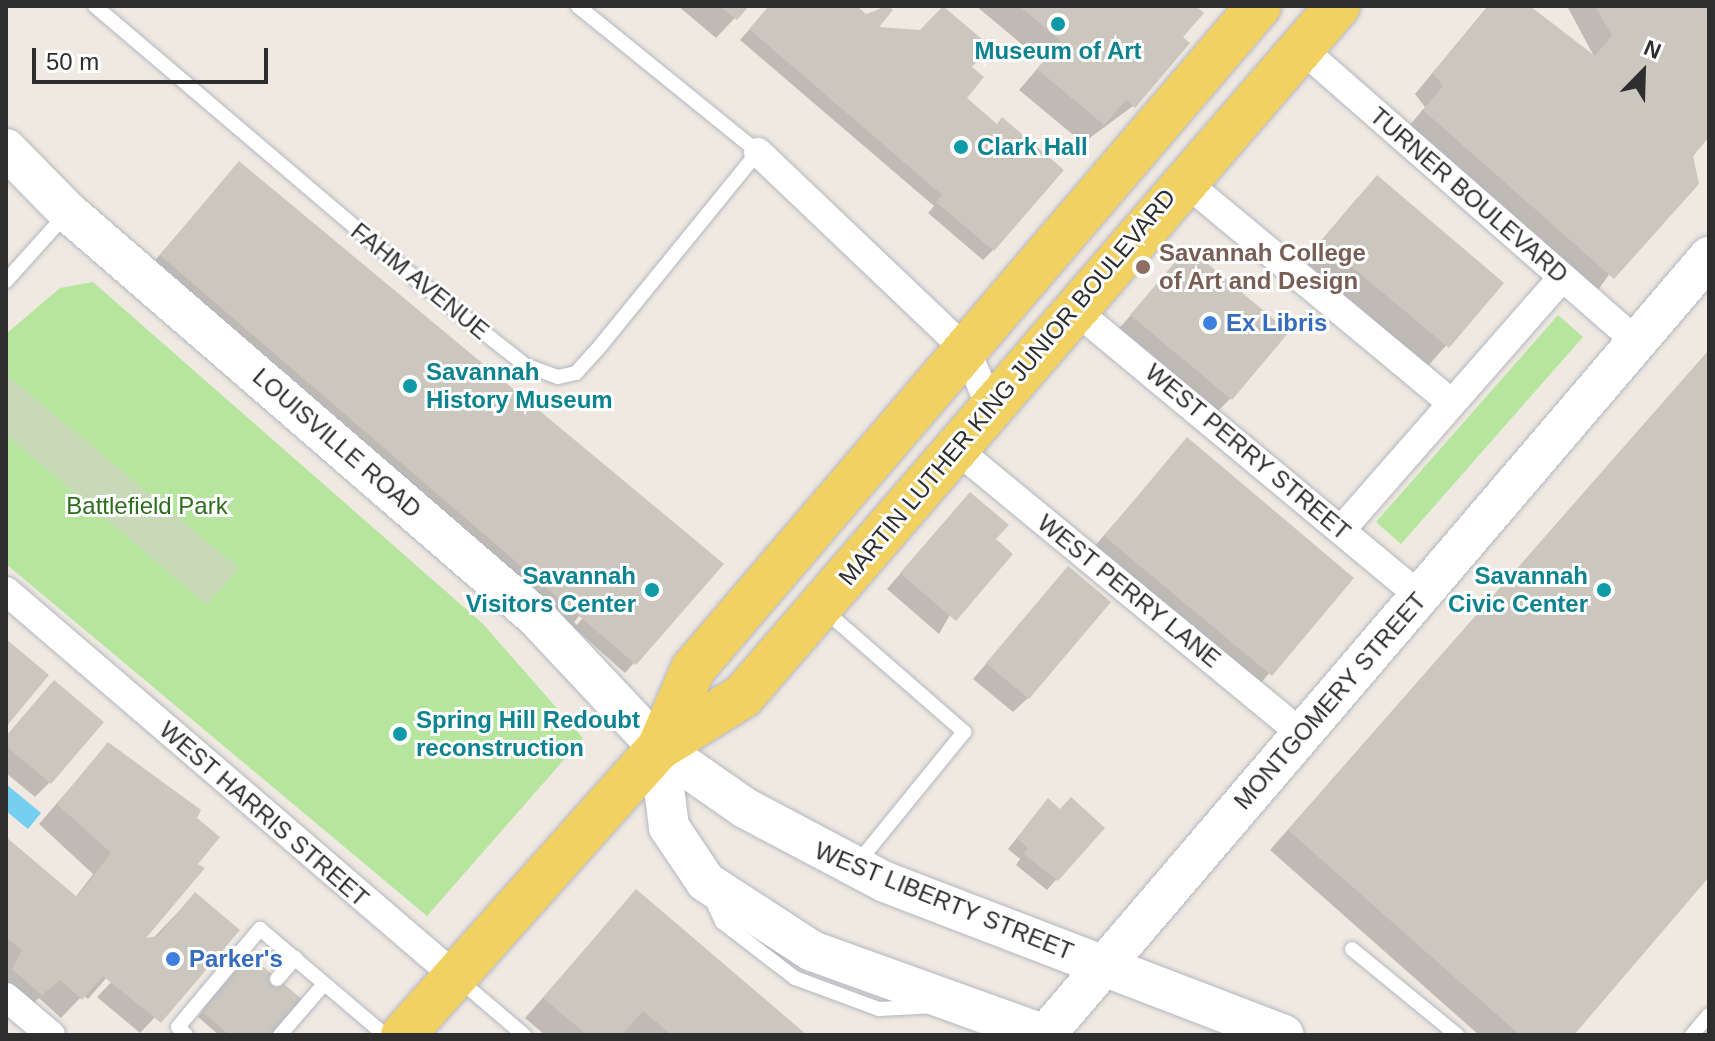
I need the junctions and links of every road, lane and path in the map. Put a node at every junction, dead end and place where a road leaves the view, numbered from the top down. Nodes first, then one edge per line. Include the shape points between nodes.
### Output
1 (95, 6) edge
2 (578, 6) edge
3 (1258, 6) edge
4 (1338, 6) edge
5 (1301, 48) junction
6 (6, 149) edge
7 (758, 152) junction
8 (1183, 180) junction
9 (68, 212) junction
10 (1709, 257) edge
11 (1562, 278) junction
12 (6, 281) edge
13 (1074, 309) junction
14 (1637, 342) junction
15 (966, 350) junction
16 (1452, 403) junction
17 (991, 408) junction
18 (955, 448) junction
19 (1342, 529) junction
20 (6, 591) edge
21 (1420, 596) junction
22 (820, 606) junction
23 (1303, 735) junction
24 (659, 748) junction
25 (853, 868) junction
26 (1352, 949) dead end
27 (295, 958) junction
28 (1100, 964) junction
29 (456, 977) junction
30 (277, 979) dead end
31 (324, 984) junction
32 (6, 997) edge
33 (1709, 1015) edge
34 (51, 1035) edge
35 (186, 1035) edge
36 (280, 1035) edge
37 (385, 1035) edge
38 (403, 1035) edge
39 (524, 1035) edge
40 (1045, 1035) edge
41 (1284, 1035) edge
42 (1457, 1035) edge
43 (1692, 1035) edge

1 - 7 lane, FAHM AVENUE via 421,283 525,365 558,377 576,373 597,350
2 - 7 lane
3 - 15 main road, MARTIN LUTHER KING JUNIOR BOULEVARD
4 - 5 main road, MARTIN LUTHER KING JUNIOR BOULEVARD
5 - 8 main road, MARTIN LUTHER KING JUNIOR BOULEVARD
5 - 11 street, TURNER BOULEVARD
6 - 9 main road, LOUISVILLE ROAD
7 - 15 street
8 - 13 main road, MARTIN LUTHER KING JUNIOR BOULEVARD
8 - 16 street
9 - 12 lane
9 - 24 main road, LOUISVILLE ROAD via 536,617
10 - 14 main road, MONTGOMERY STREET
11 - 14 street, TURNER BOULEVARD
11 - 16 street
13 - 17 main road, MARTIN LUTHER KING JUNIOR BOULEVARD
13 - 19 street, WEST PERRY STREET
14 - 21 main road, MONTGOMERY STREET
15 - 17 street
15 - 24 main road, MARTIN LUTHER KING JUNIOR BOULEVARD via 693,669
16 - 19 street
17 - 18 main road, MARTIN LUTHER KING JUNIOR BOULEVARD
18 - 22 main road, MARTIN LUTHER KING JUNIOR BOULEVARD
18 - 23 street, WEST PERRY LANE
19 - 21 street, WEST PERRY STREET
20 - 29 street, WEST HARRIS STREET
21 - 23 main road, MONTGOMERY STREET
22 - 24 main road, MARTIN LUTHER KING JUNIOR BOULEVARD via 743,696
22 - 25 lane via 964,732
23 - 28 main road, MONTGOMERY STREET
24 - 25 main road, WEST LIBERTY STREET via 745,808
24 - 29 main road, MARTIN LUTHER KING JUNIOR BOULEVARD
24 - 40 main road via 669,827 706,882 812,951
25 - 28 main road, WEST LIBERTY STREET
26 - 42 lane
27 - 30 lane
27 - 31 lane
27 - 35 lane via 260,929 178,1027
28 - 40 main road, MONTGOMERY STREET
28 - 41 main road, WEST LIBERTY STREET
29 - 38 main road, MARTIN LUTHER KING JUNIOR BOULEVARD
29 - 39 lane, WEST HARRIS STREET
31 - 36 lane
31 - 37 lane
32 - 34 street
33 - 43 lane

